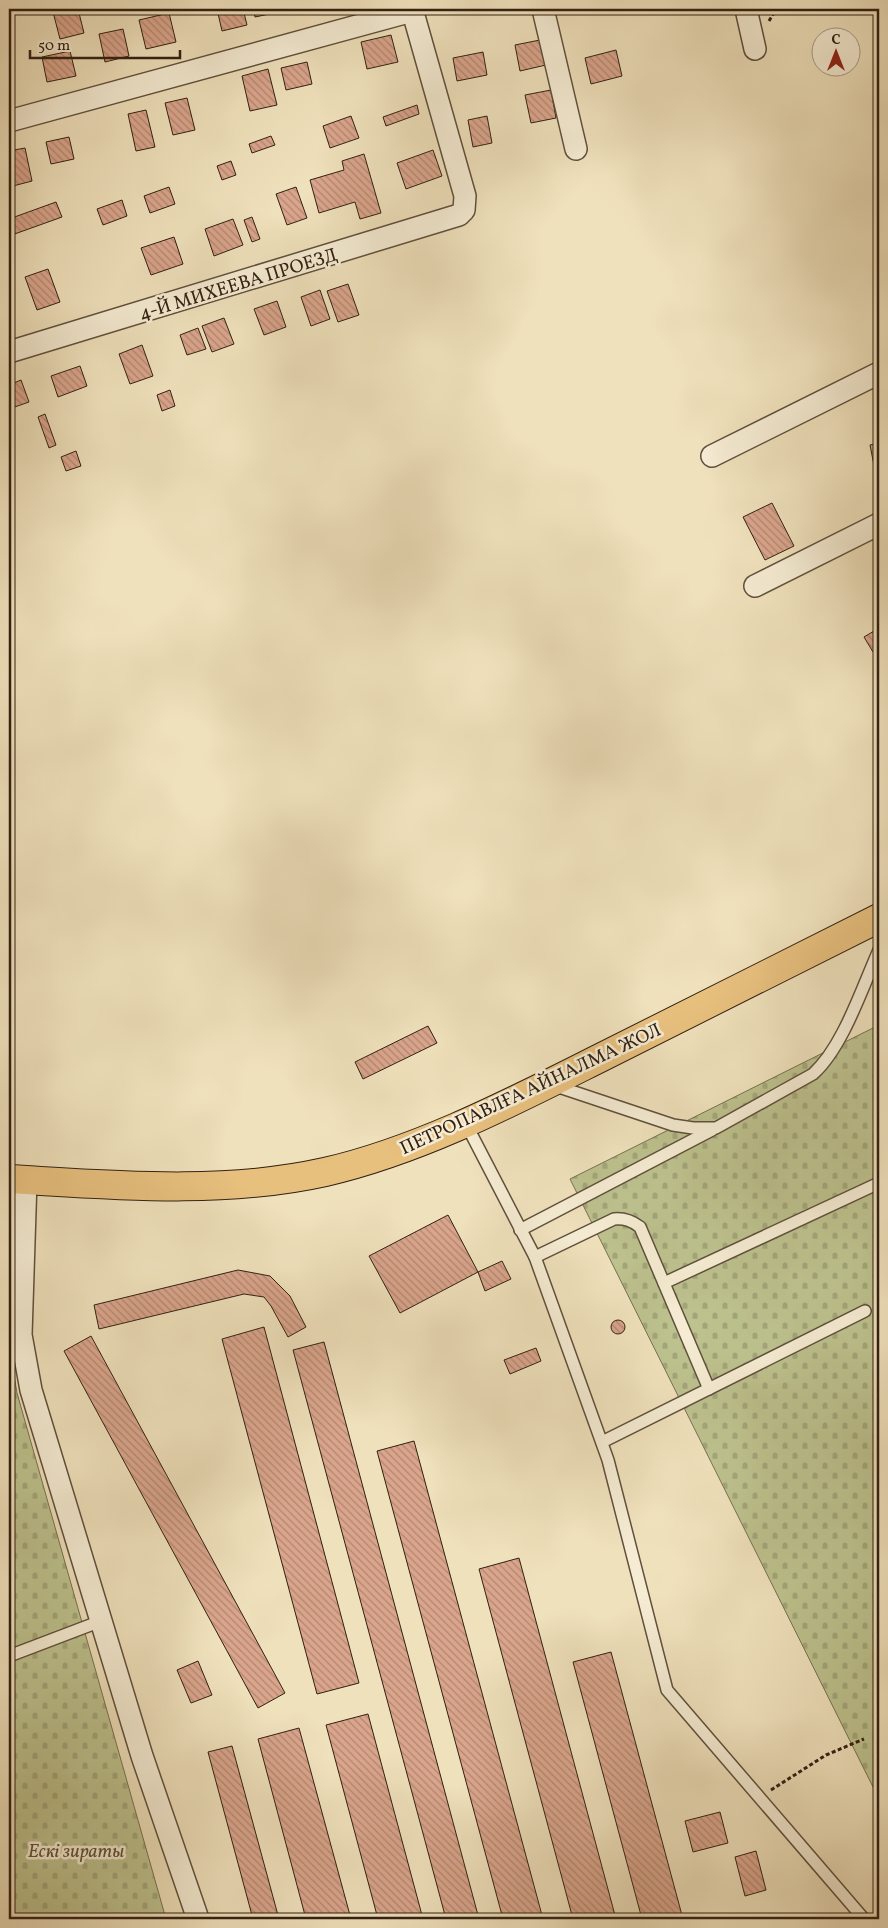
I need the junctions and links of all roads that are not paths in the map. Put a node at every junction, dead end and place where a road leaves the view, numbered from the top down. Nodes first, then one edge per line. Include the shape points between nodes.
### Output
1 (543, 9) edge
2 (746, 9) edge
3 (412, 10) edge
4 (755, 49) dead end
5 (9, 121) edge
6 (576, 149) dead end
7 (9, 352) edge
8 (879, 373) edge
9 (712, 456) dead end
10 (879, 524) edge
11 (755, 586) dead end
12 (879, 918) edge
13 (879, 950) edge
14 (549, 1084) junction
15 (465, 1122) junction
16 (716, 1128) junction
17 (17, 1180) edge
18 (879, 1183) edge
19 (520, 1230) junction
20 (535, 1257) junction
21 (664, 1283) junction
22 (865, 1311) dead end
23 (709, 1388) junction
24 (602, 1442) junction
25 (101, 1621) junction
26 (9, 1656) edge
27 (198, 1919) edge
28 (864, 1919) edge

1 - 6 street
2 - 4 street
3 - 5 street
3 - 7 street, 4-Й МИХЕЕВА ПРОЕЗД via 465,196 464,210 452,219
8 - 9 street
10 - 11 street
12 - 14 highway, ПЕТРОПАВЛҒА АЙНАЛМА ЖОЛ
13 - 16 lane via 836,1046 820,1067
14 - 15 highway, ПЕТРОПАВЛҒА АЙНАЛМА ЖОЛ
14 - 16 lane via 674,1125
15 - 17 highway, ПЕТРОПАВЛҒА АЙНАЛМА ЖОЛ via 389,1153 325,1172 273,1181 130,1186
15 - 19 lane
16 - 19 lane
17 - 25 street via 20,1335 31,1390
18 - 21 lane
19 - 20 lane
20 - 21 lane via 614,1219 623,1218 640,1227
20 - 24 lane
21 - 23 lane
22 - 23 lane
23 - 24 lane
24 - 28 lane via 667,1690
25 - 26 lane
25 - 27 street via 142,1756

